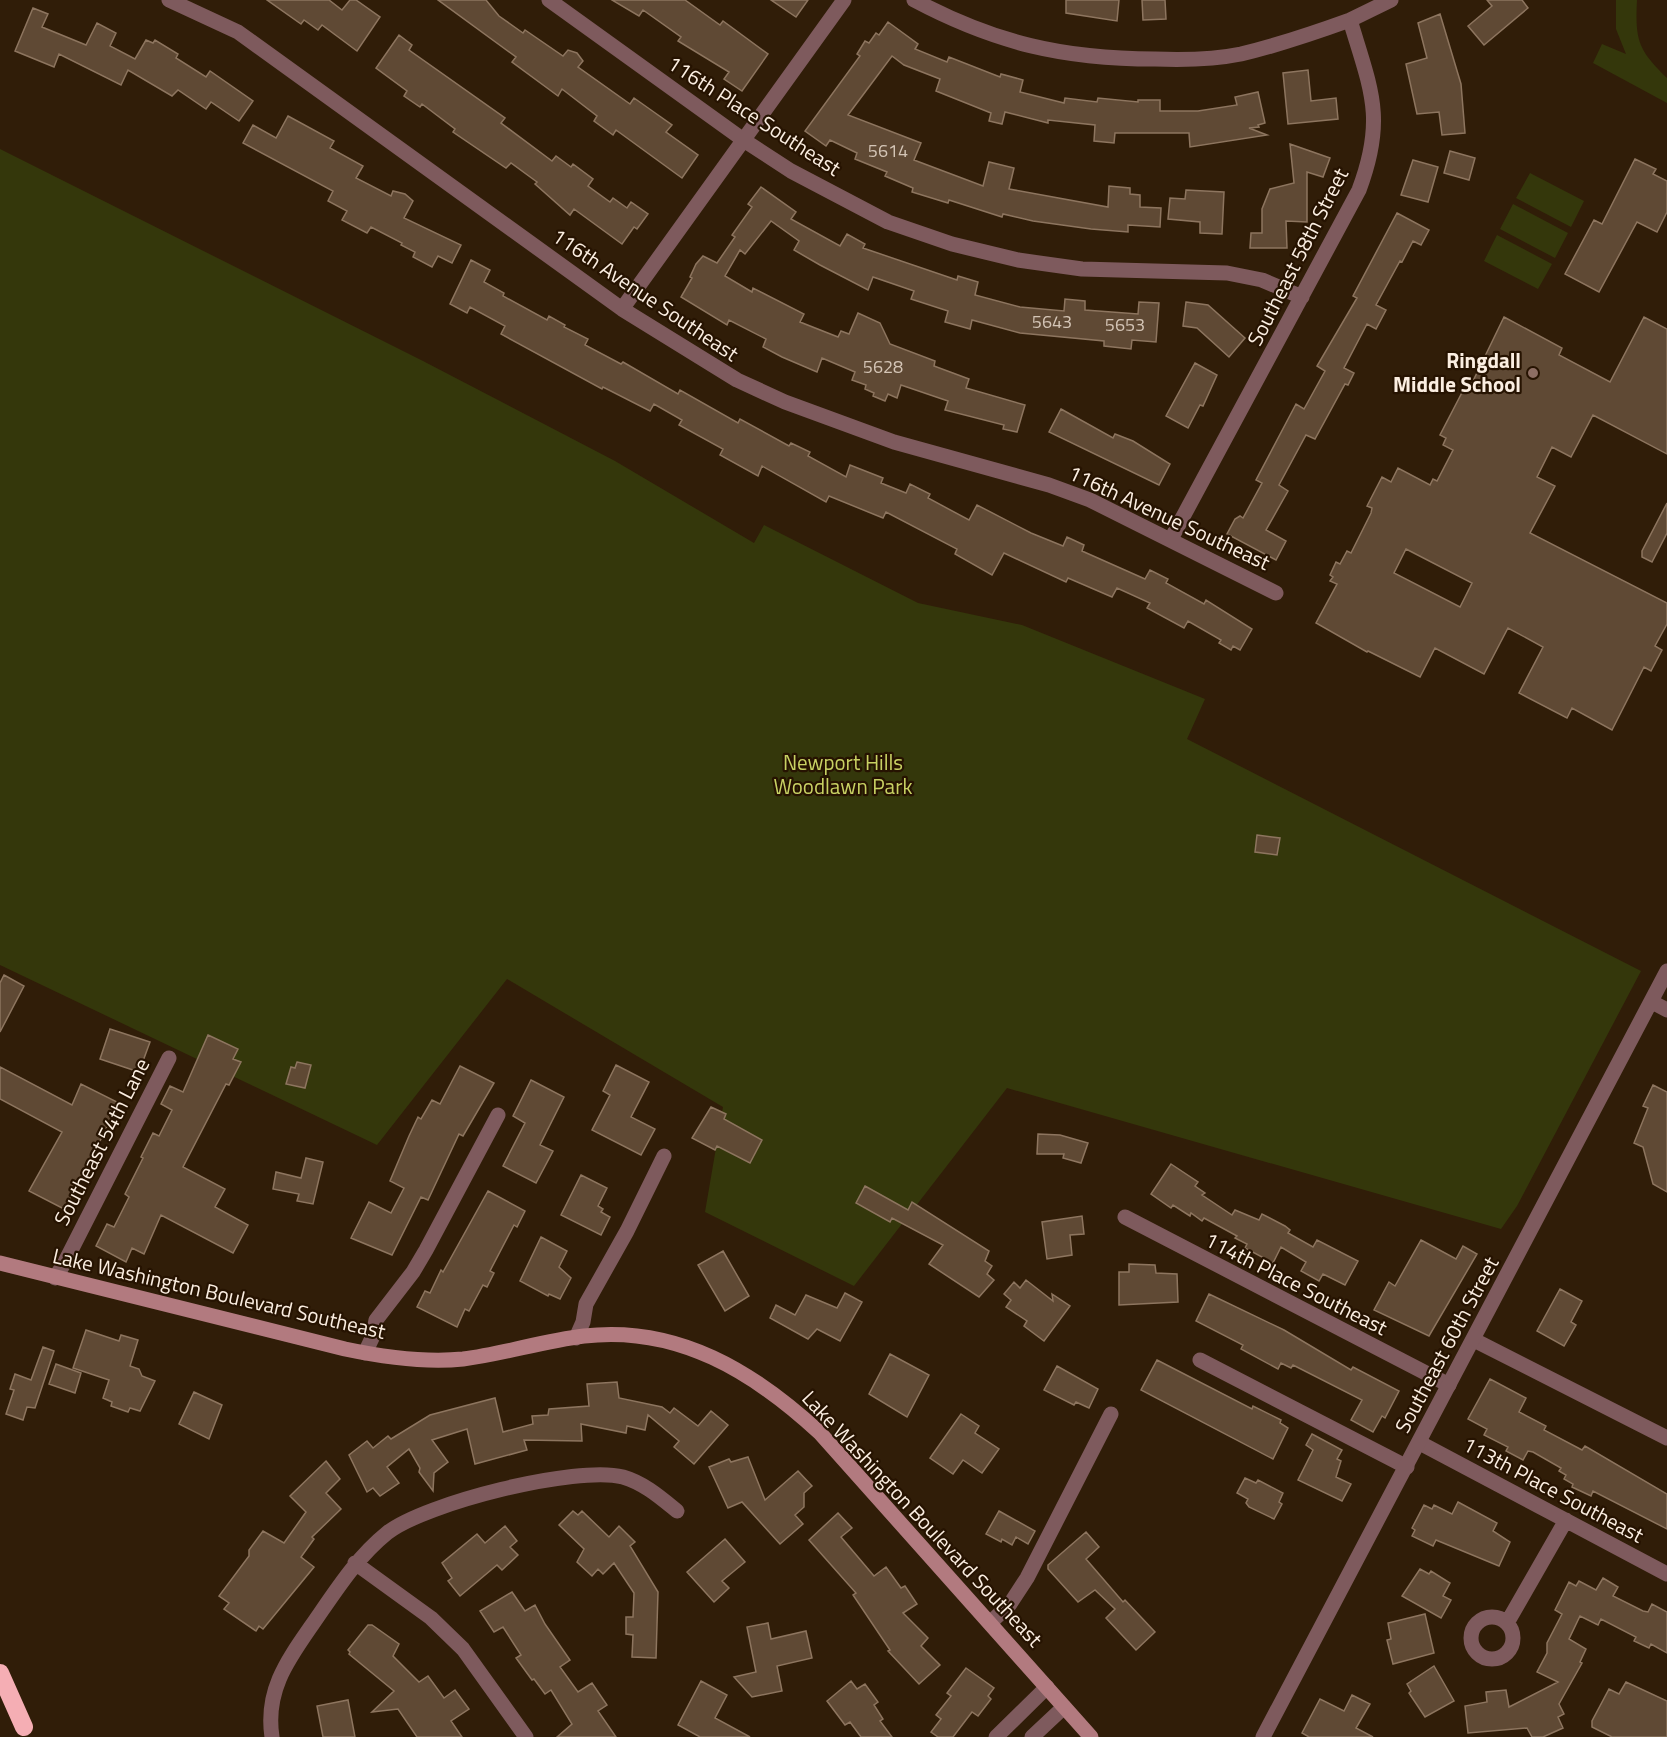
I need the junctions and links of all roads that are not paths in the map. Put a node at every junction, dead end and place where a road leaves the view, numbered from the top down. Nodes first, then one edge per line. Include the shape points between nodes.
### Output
1 (169, 0) edge
2 (549, 0) edge
3 (844, 0) edge
4 (914, 0) edge
5 (1391, 0) edge
6 (1350, 20) junction
7 (745, 141) junction
8 (1302, 297) junction
9 (622, 309) junction
10 (1171, 539) junction
11 (1276, 592) dead end
12 (1667, 971) edge
13 (1652, 1002) junction
14 (1667, 1010) edge
15 (169, 1058) dead end
16 (498, 1115) dead end
17 (664, 1156) dead end
18 (1125, 1217) dead end
19 (0, 1263) edge
20 (55, 1278) junction
21 (576, 1338) junction
22 (1474, 1340) junction
23 (365, 1353) junction
24 (1200, 1360) dead end
25 (1449, 1385) junction
26 (1111, 1414) dead end
27 (1667, 1438) edge
28 (1420, 1443) junction
29 (1407, 1467) junction
30 (677, 1510) dead end
31 (1566, 1520) junction
32 (355, 1563) junction
33 (1667, 1574) edge
34 (991, 1622) junction
35 (1507, 1623) dead end
36 (0, 1673) edge
37 (1047, 1687) junction
38 (0, 1692) edge
39 (1064, 1707) junction
40 (27, 1732) edge
41 (272, 1737) edge
42 (526, 1737) edge
43 (996, 1737) edge
44 (1032, 1737) edge
45 (1091, 1737) edge
46 (1263, 1737) edge

1 - 9 street, 116th Avenue Southeast via 238,32
2 - 7 street, 116th Place Southeast
3 - 7 street
4 - 6 street via 996,38 1108,59 1196,60 1239,54 1295,40
5 - 6 street
6 - 8 street, Southeast 58th Street via 1374,106 1370,159 1359,190
7 - 8 street, 116th Place Southeast via 791,171 879,217 952,244 1018,260 1082,269 1227,273 1262,280
7 - 9 street
8 - 10 street, Southeast 58th Street
9 - 10 street, 116th Avenue Southeast via 698,359 785,402 894,442 1049,485
10 - 11 street, 116th Avenue Southeast
12 - 13 street, Southeast 60th Street
13 - 14 street
13 - 22 street, Southeast 60th Street
15 - 20 street, Southeast 54th Lane
16 - 23 street via 418,1265 376,1320
17 - 21 street via 586,1304
18 - 25 street, 114th Place Southeast
19 - 20 main road, Lake Washington Boulevard Southeast
20 - 23 main road, Lake Washington Boulevard Southeast
21 - 23 main road, Lake Washington Boulevard Southeast via 462,1359 429,1360
21 - 34 main road, Lake Washington Boulevard Southeast via 624,1335 661,1339 740,1371 783,1399 820,1433
22 - 25 street, Southeast 60th Street
22 - 27 street
24 - 29 street
25 - 28 street, Southeast 60th Street
26 - 34 street via 1027,1578 1010,1605
28 - 29 street, Southeast 60th Street
28 - 31 street, 113th Place Southeast
29 - 46 street, Southeast 60th Street
30 - 32 street via 624,1477 562,1477 419,1514 388,1533
31 - 33 street, 113th Place Southeast
31 - 35 street
32 - 41 street via 284,1665 271,1702
32 - 42 street via 431,1618 463,1649
34 - 37 main road, Lake Washington Boulevard Southeast
36 - 40 highway
37 - 39 main road, Lake Washington Boulevard Southeast
37 - 43 street
38 - 40 highway
39 - 44 street
39 - 45 main road, Lake Washington Boulevard Southeast

